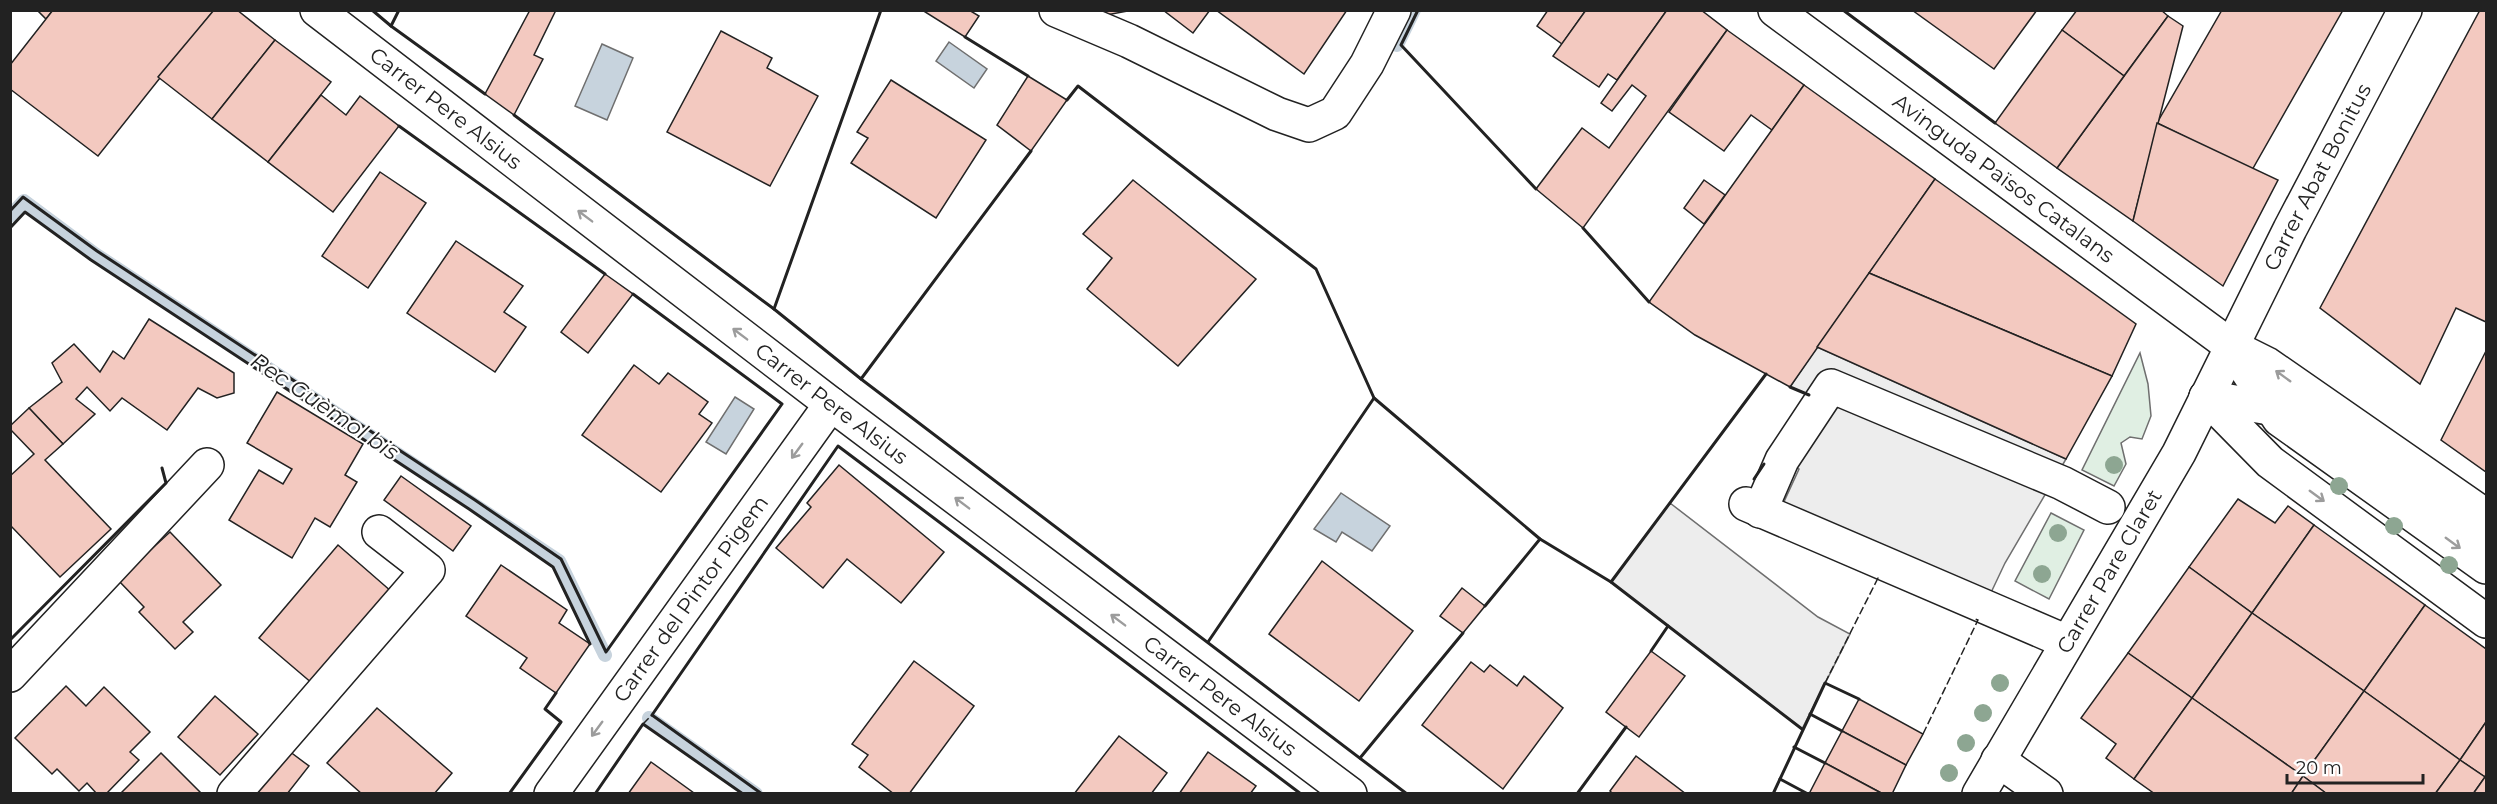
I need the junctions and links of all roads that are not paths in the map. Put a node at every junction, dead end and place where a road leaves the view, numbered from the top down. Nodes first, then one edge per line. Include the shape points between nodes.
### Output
1 (317, 10) edge
2 (1056, 10) edge
3 (1394, 10) edge
4 (2405, 10) edge
5 (1780, 12) edge
6 (2231, 346) junction
7 (2206, 397) junction
8 (831, 404) junction
9 (2272, 408) junction
10 (207, 465) dead end
11 (2108, 507) dead end
12 (2487, 516) edge
13 (379, 532) dead end
14 (2487, 540) edge
15 (2487, 567) edge
16 (2487, 621) edge
17 (2067, 642) junction
18 (10, 675) edge
19 (1998, 760) junction
20 (234, 794) edge
21 (551, 794) edge
22 (1350, 794) edge
23 (1979, 794) edge
24 (2046, 794) edge

8 -> 1 street, Carrer Pere Alsius
2 - 3 street via 1129,41 1277,114 1309,125 1335,113 1367,64
4 - 6 street, Carrer Abat Bonitus
5 - 6 street, Avinguda Països Catalans
6 - 7 street, Carrer Pare Claret
6 - 9 street, Avinguda Països Catalans
12 -> 6 street, Avinguda Països Catalans via 2267,364
7 - 9 street
7 -> 16 street via 2270,462
7 - 17 street, Carrer Pare Claret via 2179,453
8 -> 21 street, Carrer del Pintor Pigem
22 -> 8 street, Carrer Pere Alsius
9 - 14 street via 2303,414
9 -> 15 street, Avinguda Països Catalans via 2279,419
10 - 18 street
11 - 17 street via 2062,483 1831,386 1753,507
13 - 20 street via 428,570
17 - 19 street, Carrer Pare Claret
19 - 23 street, Carrer Pare Claret
19 - 24 street

